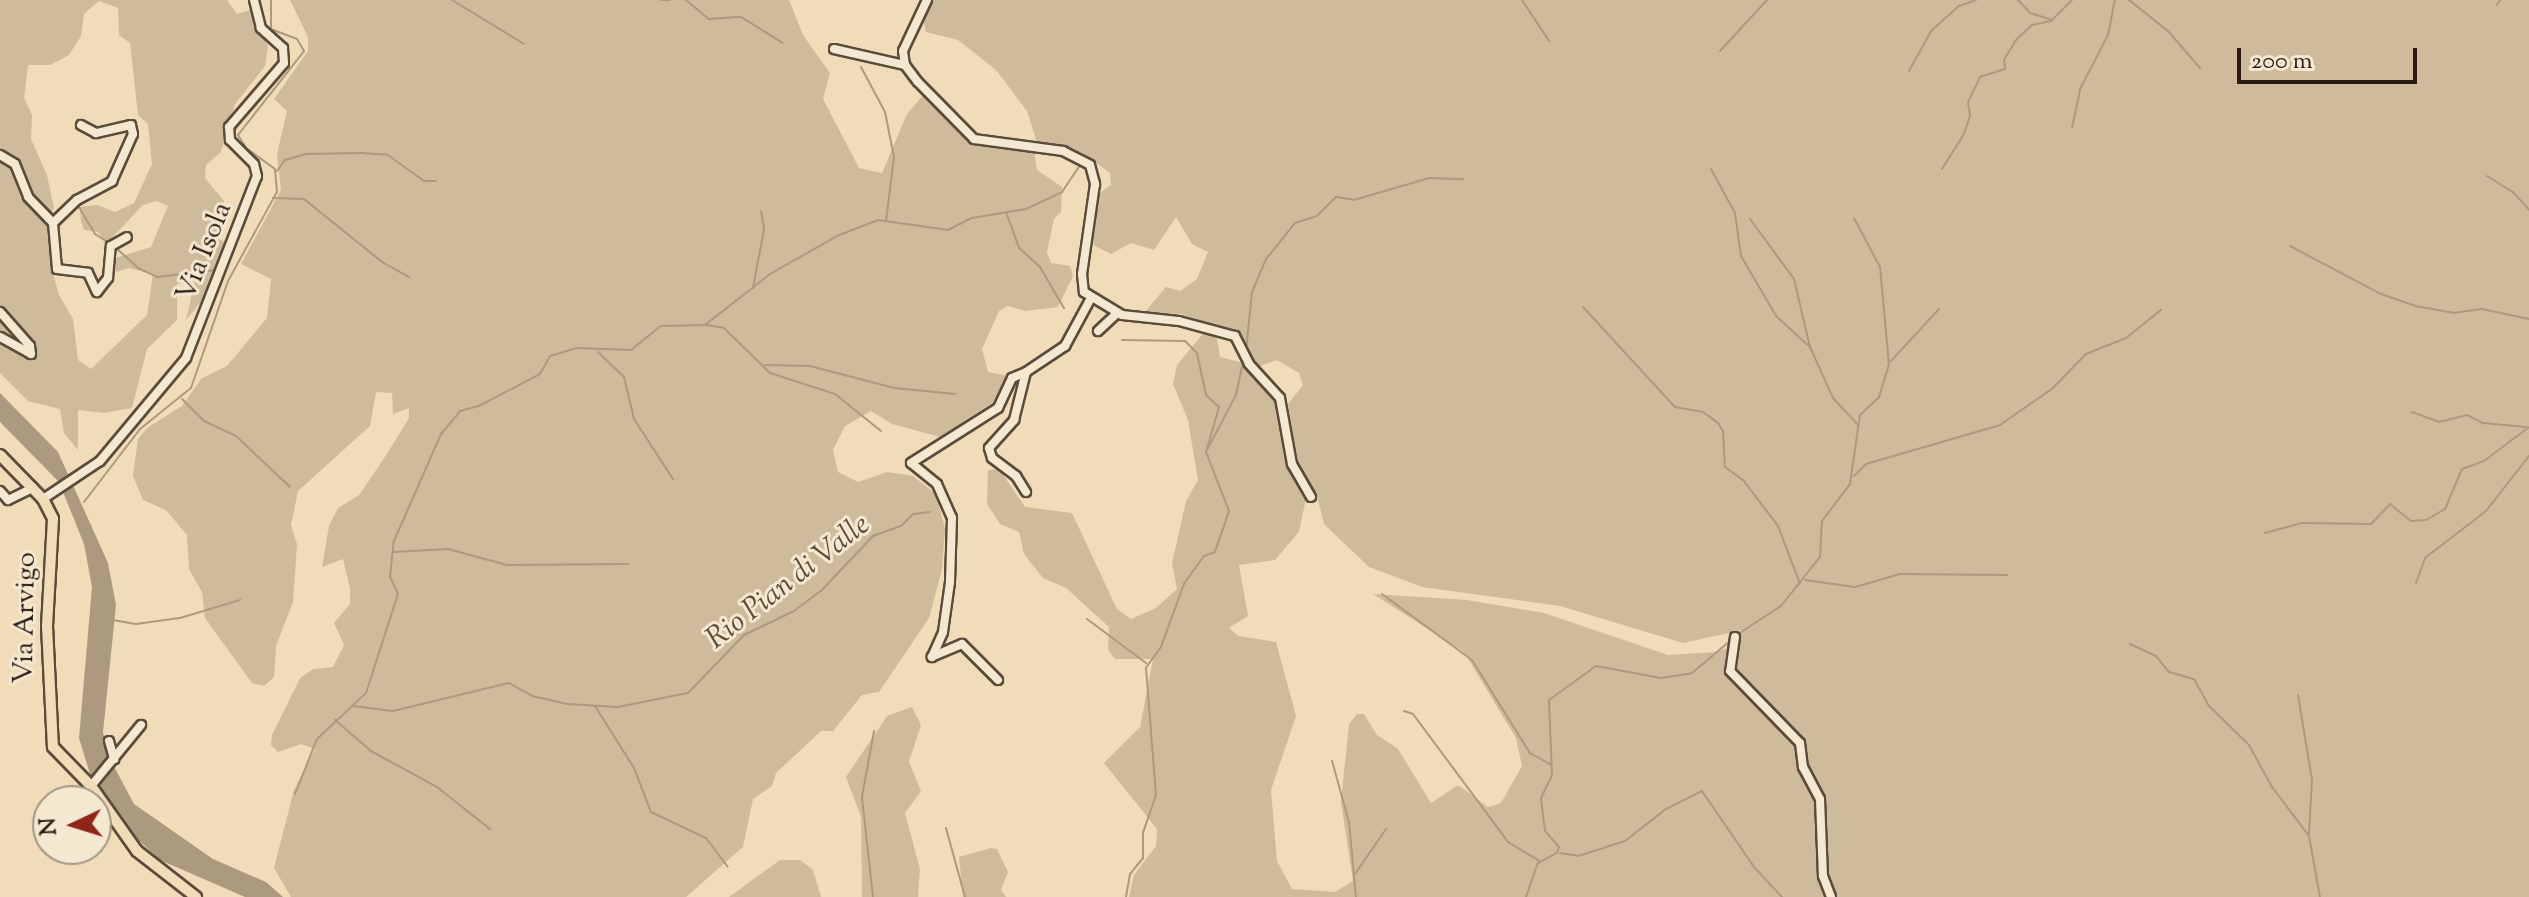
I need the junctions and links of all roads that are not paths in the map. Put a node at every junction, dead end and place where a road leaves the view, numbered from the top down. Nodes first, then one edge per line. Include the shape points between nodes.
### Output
1 (254, 0) edge
2 (927, 0) edge
3 (834, 49) dead end
4 (905, 65) junction
5 (81, 125) dead end
6 (0, 155) edge
7 (53, 223) junction
8 (127, 237) dead end
9 (1091, 298) junction
10 (0, 312) edge
11 (1117, 313) junction
12 (1098, 331) dead end
13 (0, 337) edge
14 (1026, 372) junction
15 (0, 455) edge
16 (33, 488) junction
17 (0, 491) edge
18 (1026, 492) dead end
19 (1311, 497) dead end
20 (43, 499) junction
21 (1735, 637) dead end
22 (985, 680) dead end
23 (141, 725) dead end
24 (109, 741) dead end
25 (114, 759) junction
26 (92, 785) joint
27 (112, 814) edge
28 (196, 897) edge
29 (1831, 897) edge

1 - 20 street, Via Isola via 261,28 284,55 276,77 229,127 230,140 254,164 257,176 186,358 100,461
2 - 4 street via 904,45
3 - 4 street
4 - 9 street via 968,136 1063,151 1090,165 1095,184 1082,281
5 - 7 street via 96,133 131,125 133,134 112,181 77,200
6 - 7 street via 15,164 28,197
7 - 8 street via 57,269 88,273 97,292 108,278 111,246
9 - 11 street
9 - 14 street via 1065,346
10 - 13 street via 33,352 27,355
11 - 12 street
11 - 19 street via 1235,336 1249,364 1280,398 1292,464
14 - 18 street via 1014,420 989,450
14 - 22 street via 1012,378 998,408 911,461 937,484 952,518 943,632 932,655 964,645 999,679
15 - 16 main road, Via Arvigo
16 - 17 street via 8,500
16 - 20 main road, Via Arvigo
20 - 26 main road, Via Arvigo via 53,519 47,626 51,740 60,760
21 - 29 street via 1730,671 1800,743 1803,767 1820,799 1823,876
23 - 25 street
24 - 25 street
25 - 26 street
27 - 28 main road, Via Arvigo via 137,851

